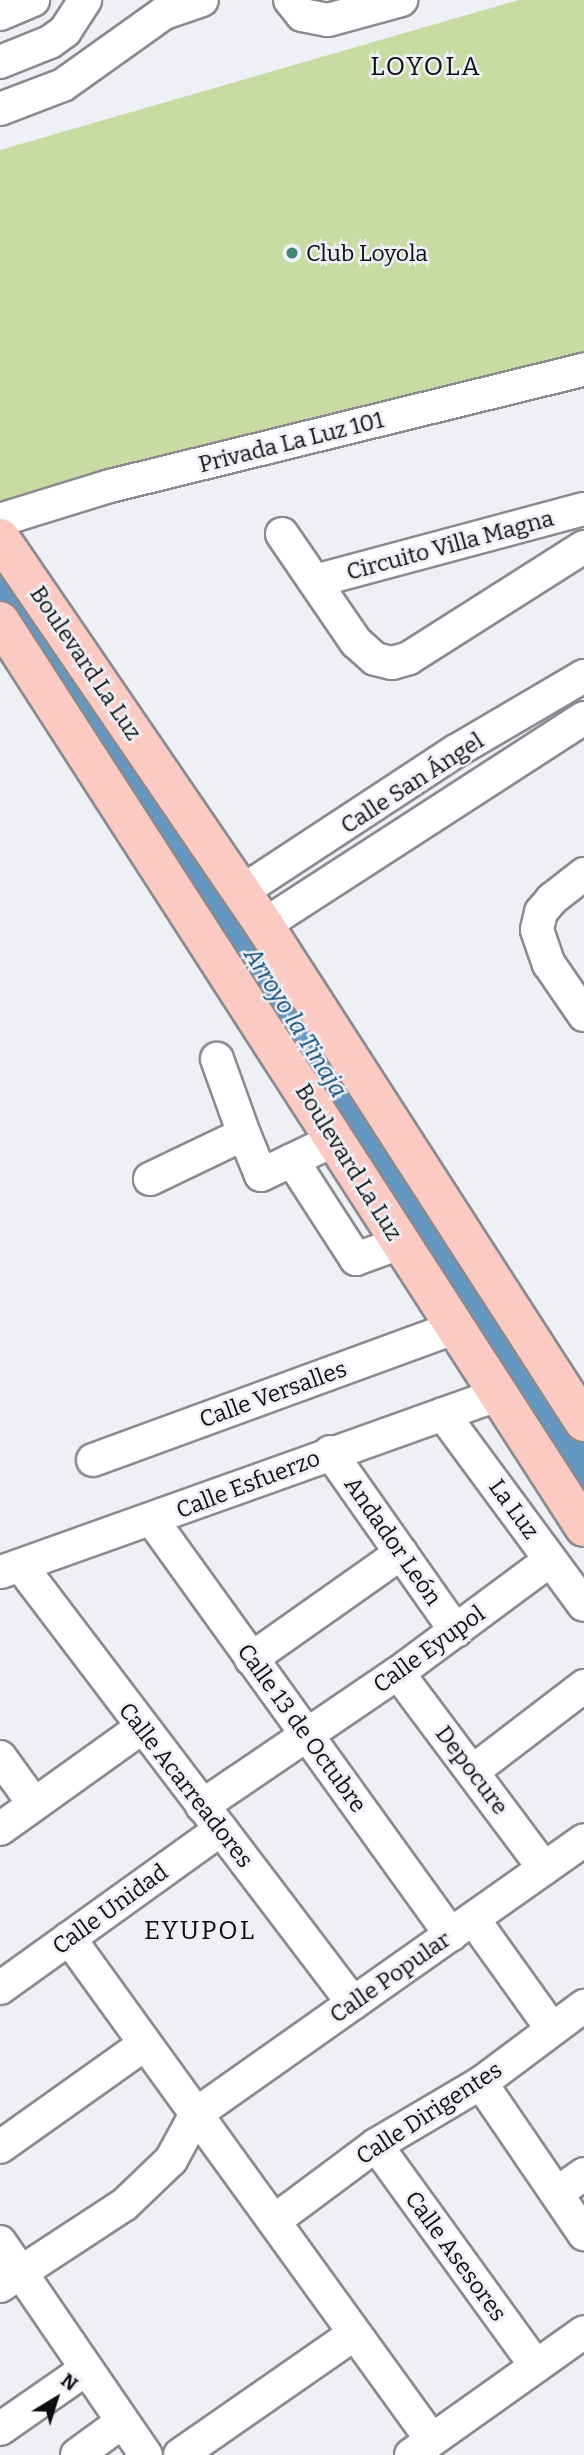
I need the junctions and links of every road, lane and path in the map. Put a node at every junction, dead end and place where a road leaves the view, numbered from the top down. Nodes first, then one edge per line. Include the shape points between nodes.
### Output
1 (33, 0) edge
2 (202, 0) edge
3 (290, 0) edge
4 (401, 0) edge
5 (83, 1) edge
6 (0, 14) edge
7 (0, 62) edge
8 (0, 109) edge
9 (584, 370) edge
10 (584, 509) edge
11 (0, 520) edge
12 (282, 534) dead end
13 (0, 538) edge
14 (584, 547) edge
15 (315, 581) junction
16 (0, 621) edge
17 (575, 682) edge
18 (584, 717) edge
19 (584, 874) edge
20 (242, 892) junction
21 (264, 925) junction
22 (584, 1015) edge
23 (217, 1059) dead end
24 (244, 1133) junction
25 (334, 1140) junction
26 (292, 1160) junction
27 (150, 1179) dead end
28 (400, 1243) junction
29 (453, 1328) junction
30 (497, 1395) junction
31 (443, 1414) junction
32 (584, 1422) edge
33 (330, 1452) junction
34 (93, 1460) dead end
35 (153, 1521) junction
36 (584, 1527) edge
37 (401, 1553) junction
38 (550, 1560) junction
39 (10, 1569) edge
40 (584, 1605) edge
41 (456, 1631) junction
42 (251, 1659) junction
43 (398, 1673) junction
44 (584, 1686) edge
45 (141, 1728) junction
46 (307, 1734) junction
47 (0, 1757) edge
48 (473, 1771) junction
49 (34, 1804) junction
50 (211, 1818) junction
51 (0, 1829) edge
52 (584, 1840) edge
53 (544, 1868) junction
54 (462, 1927) junction
55 (69, 1938) junction
56 (0, 1988) edge
57 (353, 2003) junction
58 (584, 2006) edge
59 (552, 2029) junction
60 (145, 2043) junction
61 (481, 2083) junction
62 (196, 2114) junction
63 (376, 2145) junction
64 (0, 2147) edge
65 (584, 2174) edge
66 (557, 2193) junction
67 (274, 2221) junction
68 (584, 2234) edge
69 (0, 2242) edge
70 (10, 2280) edge
71 (584, 2332) edge
72 (354, 2334) junction
73 (536, 2366) junction
74 (85, 2370) junction
75 (122, 2422) junction
76 (0, 2429) edge
77 (421, 2447) edge
78 (77, 2455) edge
79 (146, 2455) edge
80 (180, 2455) edge

1 - 6 street
2 - 8 street via 164,13 63,85
3 - 4 street via 302,15 328,20
5 - 7 street via 65,31
9 - 11 street, Privada La Luz 101 via 110,486
10 - 15 street, Circuito Villa Magna
12 - 15 street, Circuito Villa Magna
13 - 20 main road, Boulevard La Luz
14 - 15 street, Circuito Villa Magna via 409,658 392,663 375,659 356,642
16 - 25 main road, Boulevard La Luz
17 - 18 street
17 - 20 street, Calle San Ángel via 456,751
18 - 21 street, Calle San Ángel
19 - 22 street via 546,906 537,930 548,964
20 - 21 main road, Boulevard La Luz
21 - 32 main road, Boulevard La Luz
23 - 24 street
24 - 26 street via 261,1175
24 - 27 street
25 - 26 street
25 - 28 main road, Boulevard La Luz
26 - 28 street via 356,1259
28 - 29 main road, Boulevard La Luz
29 - 30 main road, Boulevard La Luz
29 - 34 street, Calle Versalles
30 - 31 street, Calle Esfuerzo
30 - 36 main road, Boulevard La Luz
31 - 33 street, Calle Esfuerzo
31 - 38 street, La Luz
33 - 35 street, Calle Esfuerzo
33 - 37 street, Andador León
35 - 39 street, Calle Esfuerzo
35 - 42 street, Calle 13 de Octubre
37 - 41 street, Andador León
37 - 42 street
38 - 40 street, La Luz
38 - 41 street, Calle Eyupol
39 - 45 street, Calle Acarreadores
41 - 43 street, Calle Eyupol
42 - 46 street, Calle 13 de Octubre
43 - 46 street, Calle Eyupol
43 - 48 street, Depocure
44 - 48 street
45 - 49 street
45 - 50 street, Calle Acarreadores
46 - 50 street, Calle Eyupol
46 - 54 street, Calle 13 de Octubre
47 - 49 street
48 - 53 street, Depocure
49 - 51 street
50 - 55 street, Calle Unidad
50 - 57 street, Calle Acarreadores
52 - 53 street, Calle Popular
53 - 54 street, Calle Popular
54 - 57 street, Calle Popular
54 - 59 street, Calle 13 de Octubre
55 - 56 street, Calle Unidad
55 - 60 street
57 - 62 street, Calle Popular
58 - 59 street, Calle Dirigentes
59 - 61 street, Calle Dirigentes
60 - 62 street
60 - 64 street
61 - 63 street, Calle Dirigentes
61 - 66 street
62 - 67 street
62 - 70 street via 171,2161 124,2205
63 - 67 street, Calle Dirigentes
63 - 73 street, Calle Asesores
65 - 66 street
66 - 68 street
67 - 72 street
69 - 70 street
70 - 74 street
71 - 73 street
72 - 77 street
72 - 80 street
73 - 77 street
74 - 75 street
74 - 76 street
75 - 78 street
75 - 79 street

